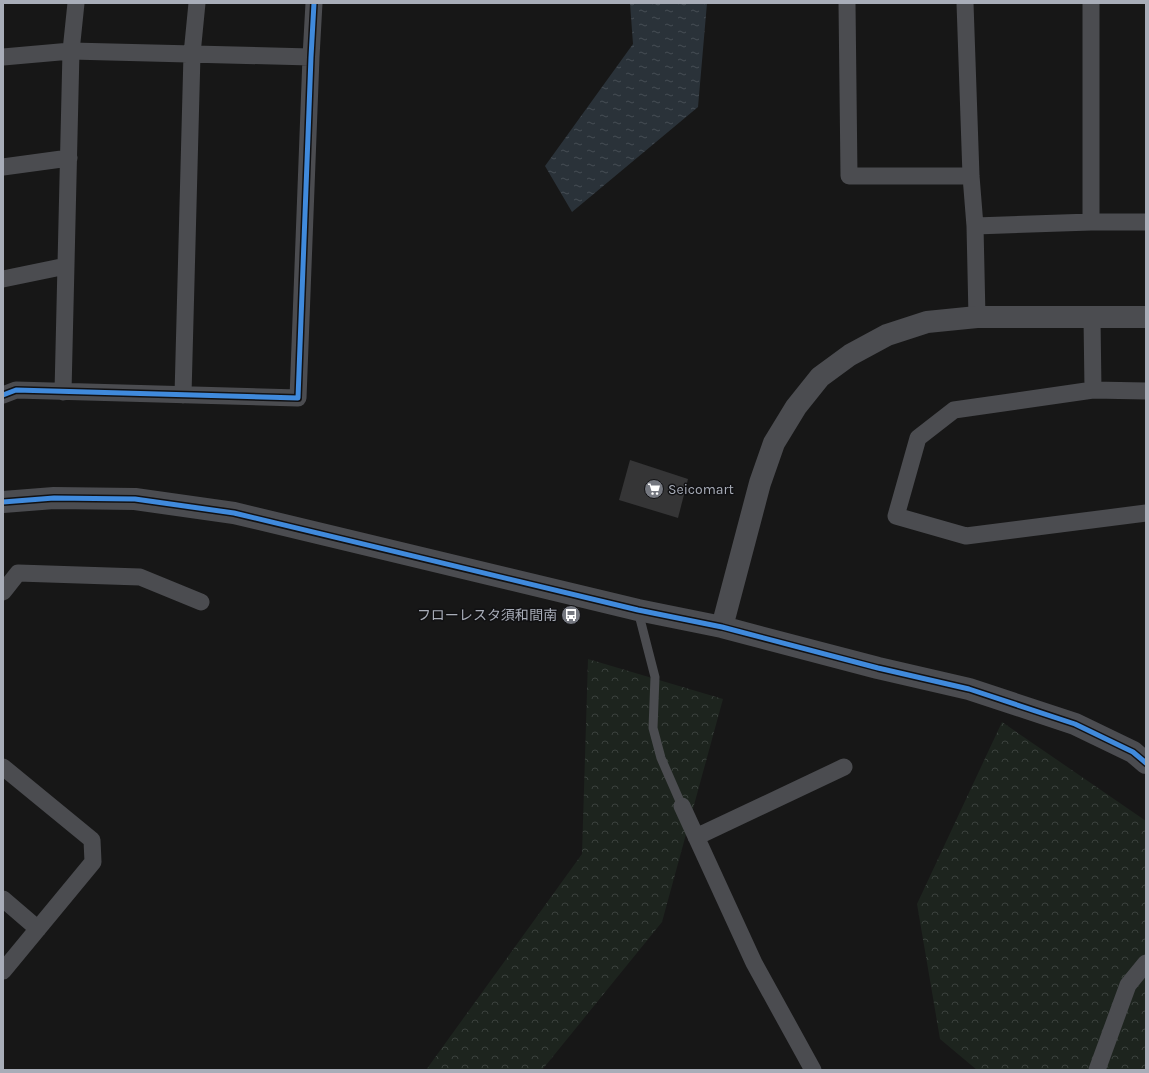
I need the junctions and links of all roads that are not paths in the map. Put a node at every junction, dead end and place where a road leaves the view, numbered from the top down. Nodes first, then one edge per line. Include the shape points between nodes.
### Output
1 (76, 3) edge
2 (197, 3) edge
3 (314, 3) edge
4 (847, 3) edge
5 (965, 3) edge
6 (1091, 3) edge
7 (71, 51) junction
8 (192, 54) junction
9 (3, 57) edge
10 (311, 57) junction
11 (69, 158) junction
12 (3, 167) edge
13 (971, 176) junction
14 (1091, 222) junction
15 (1146, 222) edge
16 (975, 226) junction
17 (66, 266) junction
18 (3, 279) edge
19 (977, 317) junction
20 (1146, 317) edge
21 (1092, 318) junction
22 (1093, 390) junction
23 (1146, 391) edge
24 (63, 392) junction
25 (3, 395) edge
26 (183, 395) junction
27 (3, 502) edge
28 (1146, 513) edge
29 (3, 592) edge
30 (201, 602) dead end
31 (638, 610) junction
32 (722, 627) junction
33 (1146, 763) edge
34 (3, 767) edge
35 (844, 767) dead end
36 (682, 806) joint
37 (696, 837) junction
38 (3, 899) edge
39 (38, 929) junction
40 (1146, 963) edge
41 (3, 971) edge
42 (813, 1070) edge
43 (1096, 1070) edge

1 - 7 street
2 - 8 street
3 - 10 street
4 - 13 street via 849,176
5 - 13 street
6 - 14 street
7 - 8 street
7 - 9 street
7 - 11 street
8 - 10 street
8 - 26 street
10 - 26 street via 298,398
11 - 12 street
11 - 17 street
13 - 16 street
14 - 15 street
14 - 16 street
16 - 19 street
17 - 18 street
17 - 24 street
19 - 21 street
19 - 32 street via 927,322 887,335 850,355 820,377 810,389 774,443 760,483
20 - 21 street
21 - 22 street
22 - 23 street
22 - 28 street via 954,410 918,438 896,516 966,536
24 - 25 street via 16,390
24 - 26 street
27 - 31 street via 54,498 135,499 234,513
29 - 30 street via 18,573 140,577
31 - 32 street
31 - 36 lane via 655,677 653,728 661,758
32 - 33 street via 969,689 1075,724 1133,752
34 - 39 street via 92,840 93,862
35 - 37 street
36 - 37 street
37 - 42 street via 754,963
38 - 39 street
39 - 41 street
40 - 43 street via 1128,985

